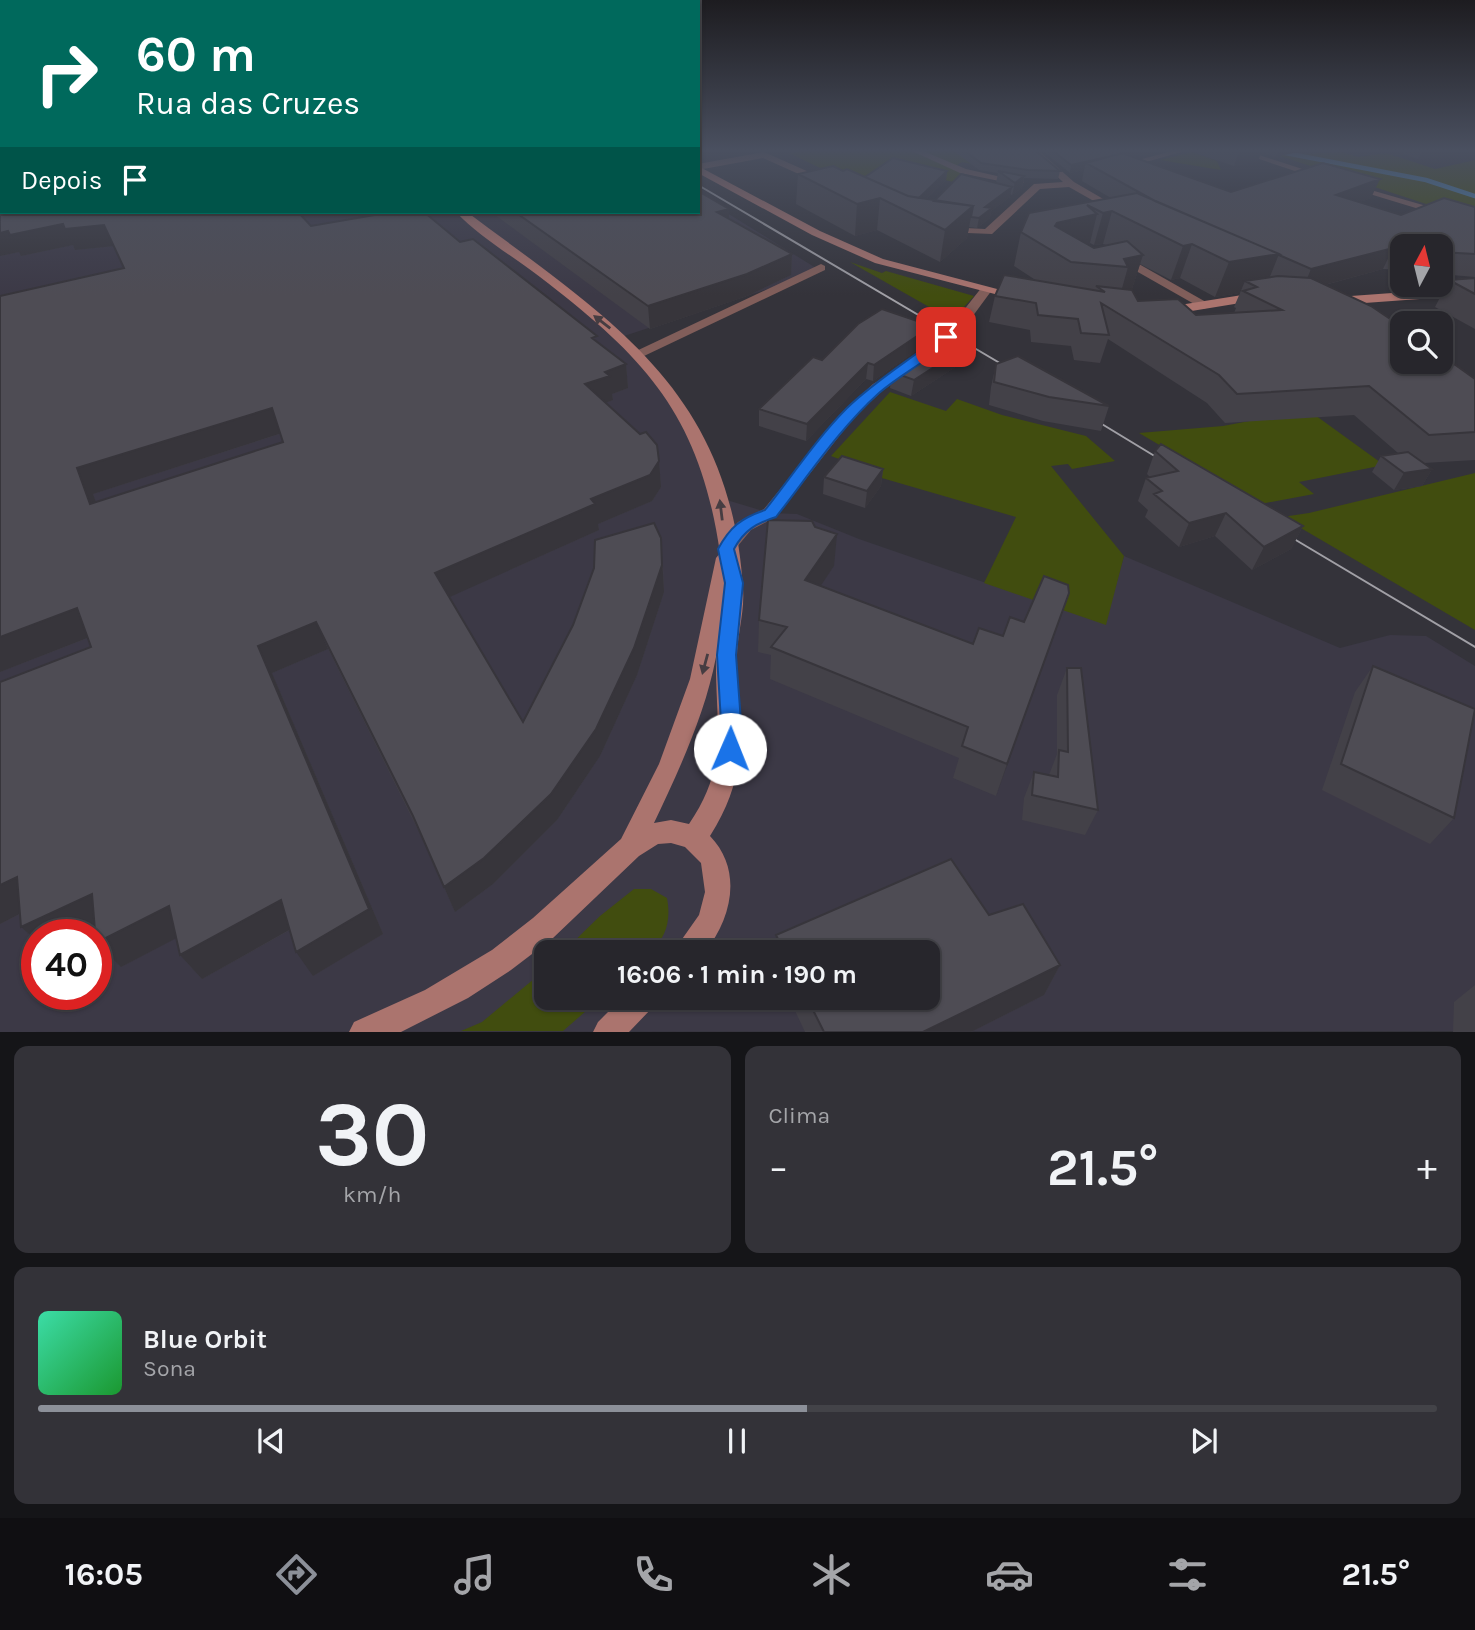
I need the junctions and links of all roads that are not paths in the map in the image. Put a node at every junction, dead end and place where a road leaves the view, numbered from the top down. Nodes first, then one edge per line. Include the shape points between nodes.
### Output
1 (755, 199) edge
2 (1023, 199) edge
3 (1101, 199) edge
4 (1397, 199) edge
5 (464, 214) edge
6 (1133, 219) edge
7 (1475, 223) edge
8 (932, 227) edge
9 (1102, 248) edge
10 (1133, 265) junction
11 (821, 268) dead end
12 (1109, 270) edge
13 (986, 290) junction
14 (1475, 292) edge
15 (1281, 295) edge
16 (1033, 299) edge
17 (1208, 306) junction
18 (1154, 311) edge
19 (1339, 314) edge
20 (959, 325) dead end
21 (639, 354) junction
22 (924, 355) edge
23 (726, 549) junction
24 (695, 837) junction
25 (629, 849) junction
26 (696, 940) edge
27 (630, 1010) edge
28 (364, 1031) edge
29 (608, 1031) edge

1 - 13 street via 879,261
2 - 8 street via 988,232
3 - 6 street
4 - 7 street
21 -> 5 street
9 - 10 street
10 - 12 street
10 - 17 street
11 - 21 street
13 - 16 street
13 - 20 street
14 - 19 street via 1324,303
15 - 17 street
17 - 18 street
23 -> 21 street via 720,498 696,433
22 - 23 street via 849,414 770,513 735,533
23 - 24 street via 734,583 726,655 731,722 728,777 715,810
23 -> 25 street via 701,679 670,765
24 - 25 street via 657,833
24 - 26 street via 708,849 717,869 718,893 712,918
25 - 28 street via 542,929 470,982
27 - 29 street

